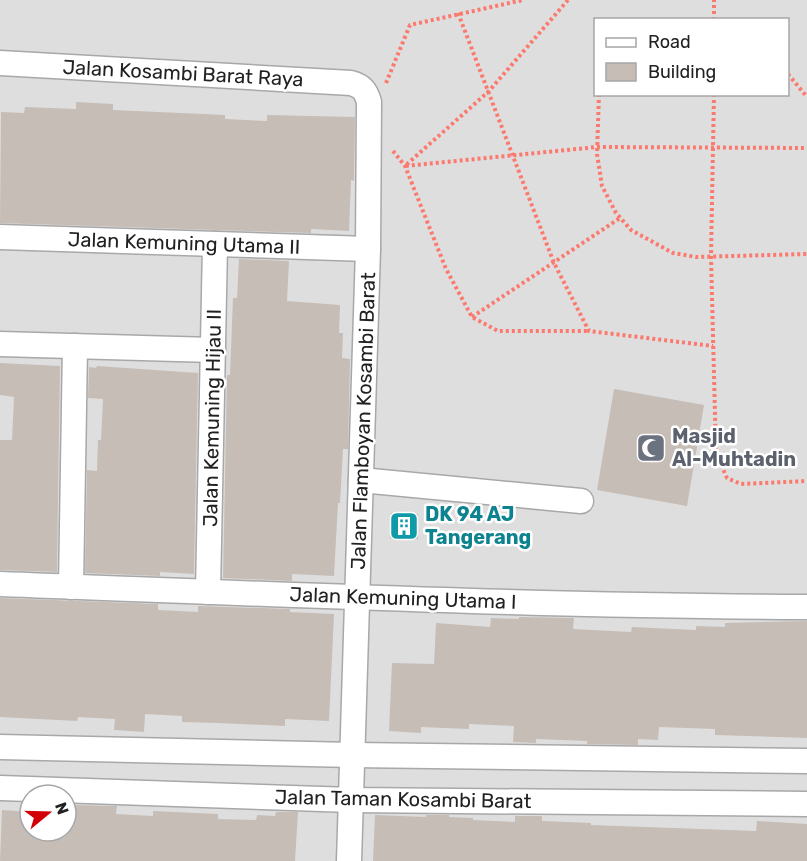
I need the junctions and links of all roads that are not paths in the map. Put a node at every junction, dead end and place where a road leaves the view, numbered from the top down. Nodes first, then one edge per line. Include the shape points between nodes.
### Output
1 (0, 63) edge
2 (374, 87) joint
3 (0, 237) edge
4 (215, 244) junction
5 (368, 249) junction
6 (0, 344) edge
7 (75, 346) junction
8 (213, 350) junction
9 (361, 480) junction
10 (581, 501) dead end
11 (0, 584) edge
12 (71, 587) junction
13 (208, 592) junction
14 (358, 597) junction
15 (807, 607) edge
16 (0, 747) edge
17 (353, 756) junction
18 (807, 761) edge
19 (0, 788) edge
20 (352, 797) junction
21 (807, 804) edge
22 (350, 861) edge

1 - 2 street, Jalan Kosambi Barat Raya
2 - 5 street, Jalan Flamboyan Kosambi Barat via 369,102
3 - 4 street, Jalan Kemuning Utama II
4 - 5 street, Jalan Kemuning Utama II
4 - 8 street, Jalan Kemuning Hijau II
5 - 9 street, Jalan Flamboyan Kosambi Barat
6 - 7 street
7 - 8 street
7 - 12 street
8 - 13 street, Jalan Kemuning Hijau II
9 - 10 street
9 - 14 street, Jalan Flamboyan Kosambi Barat
11 - 12 street, Jalan Kemuning Utama I
12 - 13 street, Jalan Kemuning Utama I
13 - 14 street, Jalan Kemuning Utama I
14 - 15 street, Jalan Kemuning Utama I
14 - 17 street, Jalan Flamboyan Kosambi Barat
16 - 17 street
17 - 18 street
17 - 20 street, Jalan Flamboyan Kosambi Barat
19 - 20 street, Jalan Taman Kosambi Barat
20 - 21 street, Jalan Taman Kosambi Barat
20 - 22 street, Jalan Flamboyan Kosambi Barat

